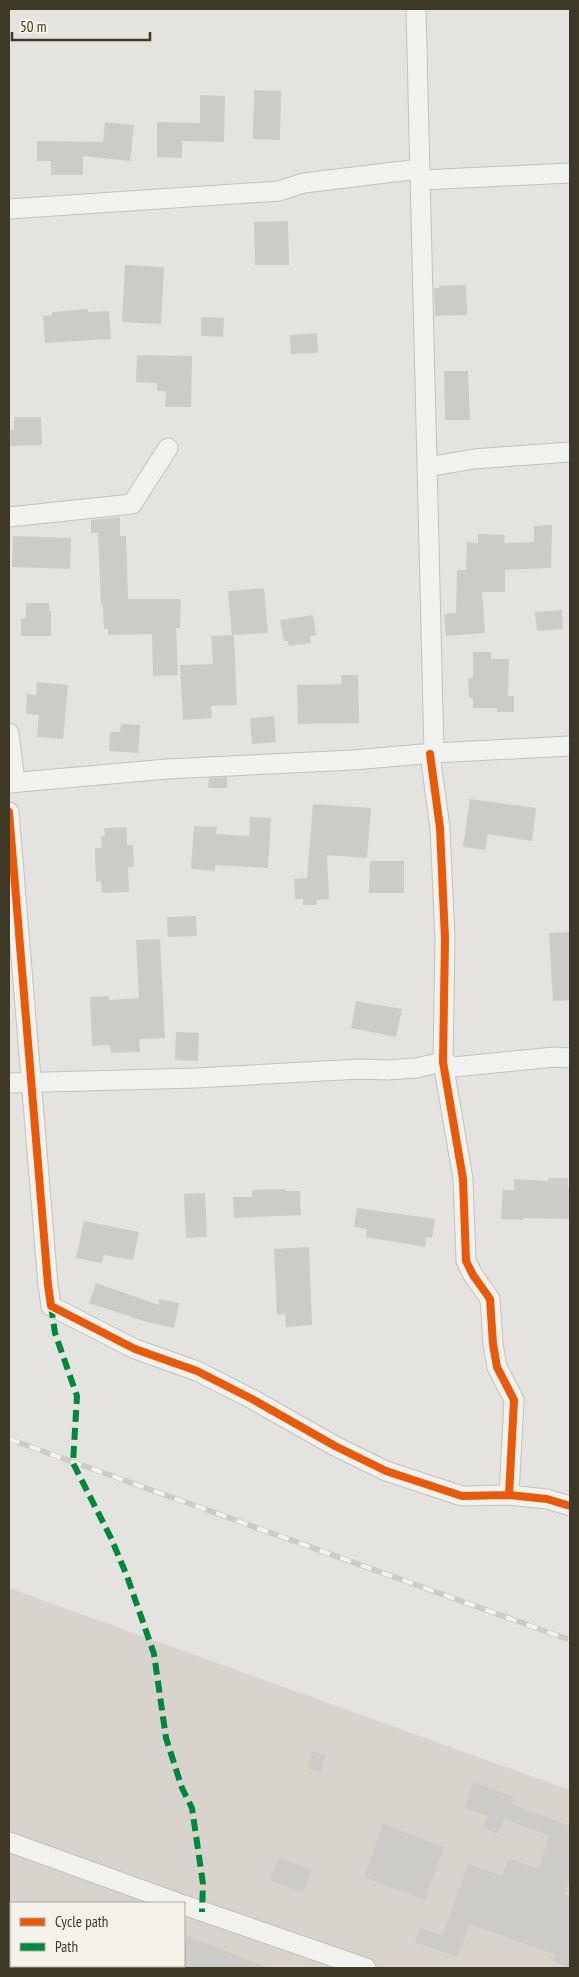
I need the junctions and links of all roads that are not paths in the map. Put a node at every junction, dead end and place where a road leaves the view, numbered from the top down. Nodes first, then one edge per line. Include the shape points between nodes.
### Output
1 (416, 9) edge
2 (570, 173) edge
3 (420, 175) junction
4 (9, 209) edge
5 (168, 448) dead end
6 (570, 452) edge
7 (427, 467) junction
8 (9, 517) edge
9 (9, 733) edge
10 (570, 746) edge
11 (432, 754) junction
12 (12, 782) edge
13 (9, 812) edge
14 (570, 1058) edge
15 (443, 1062) junction
16 (31, 1081) junction
17 (9, 1083) edge
18 (509, 1496) junction
19 (570, 1506) edge
20 (9, 1842) edge
21 (175, 1902) edge
22 (185, 1905) edge
23 (366, 1968) edge

1 - 3 street
2 - 3 street
3 - 4 street via 304,183 278,191
3 - 7 street
5 - 8 street via 132,504
6 - 7 street via 474,459
7 - 11 street
9 - 12 street
10 - 11 street
11 - 12 street via 166,769
11 - 15 street via 446,939
13 - 16 street
14 - 15 street via 454,1067
15 - 16 street via 388,1070
15 - 18 street via 463,1179 466,1261 490,1299 497,1367 514,1400
16 - 17 street
16 - 18 street via 51,1306 135,1349 196,1372 252,1399 386,1471 462,1496
18 - 19 street via 547,1499
20 - 21 street
22 - 23 street

